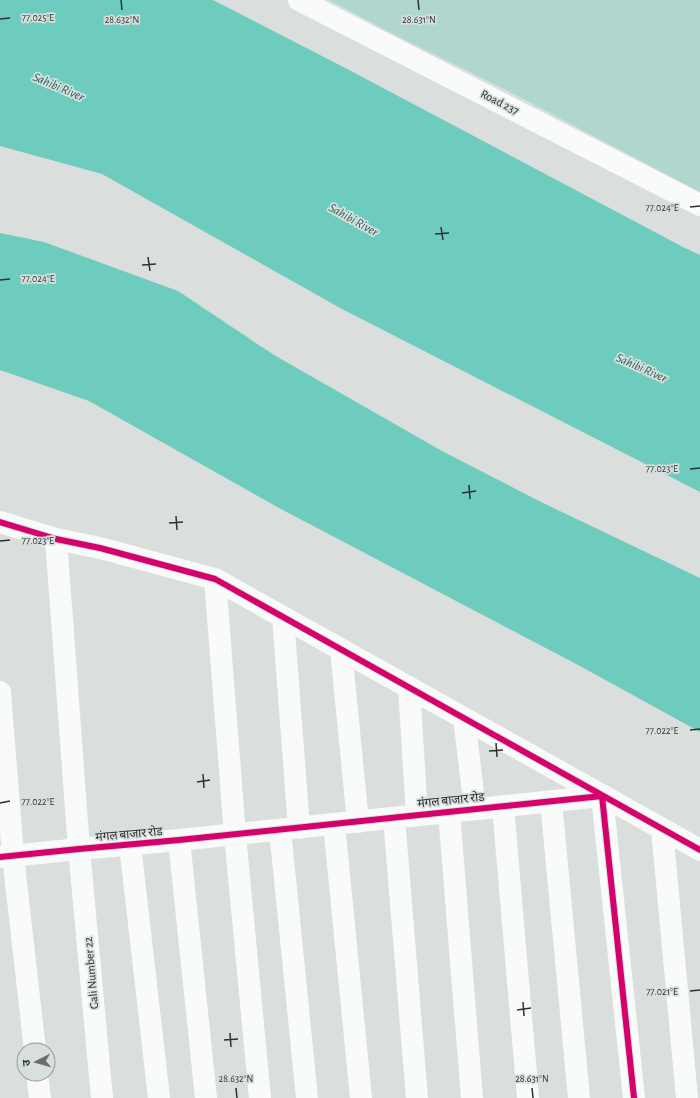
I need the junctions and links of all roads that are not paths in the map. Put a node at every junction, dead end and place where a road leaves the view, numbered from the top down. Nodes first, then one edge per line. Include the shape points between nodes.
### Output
1 (299, 0) edge
2 (700, 204) edge
3 (0, 522) edge
4 (56, 539) junction
5 (215, 579) junction
6 (283, 617) junction
7 (341, 650) junction
8 (409, 687) junction
9 (0, 692) edge
10 (464, 718) junction
11 (602, 796) junction
12 (551, 801) junction
13 (503, 806) junction
14 (475, 809) junction
15 (449, 812) junction
16 (417, 815) junction
17 (394, 818) junction
18 (358, 822) junction
19 (334, 824) junction
20 (290, 829) junction
21 (662, 829) junction
22 (235, 834) junction
23 (179, 840) junction
24 (130, 845) junction
25 (79, 849) junction
26 (700, 850) edge
27 (7, 857) edge
28 (34, 1042) edge
29 (38, 1082) edge
30 (40, 1098) edge
31 (102, 1098) edge
32 (158, 1098) edge
33 (206, 1098) edge
34 (260, 1098) edge
35 (307, 1098) edge
36 (360, 1098) edge
37 (417, 1098) edge
38 (472, 1098) edge
39 (528, 1098) edge
40 (579, 1098) edge
41 (634, 1098) edge
42 (687, 1098) edge

1 - 2 street, Road 237
3 - 4 street
4 - 5 street via 100,548
4 - 25 street, Gali Number 22
5 - 6 street
5 - 22 street
6 - 7 street
6 - 20 street
7 - 8 street
7 - 18 street
8 - 10 street
8 - 16 street
9 - 27 street
10 - 11 street
10 - 14 street
11 - 12 street, मंगल बाजार रोड
11 - 21 street
11 - 41 street
12 - 13 street, मंगल बाजार रोड
12 - 40 street
13 - 14 street, मंगल बाजार रोड
13 - 39 street
14 - 15 street, मंगल बाजार रोड
15 - 16 street, मंगल बाजार रोड
15 - 38 street
16 - 17 street, मंगल बाजार रोड
17 - 18 street, मंगल बाजार रोड
17 - 37 street
18 - 19 street, मंगल बाजार रोड
19 - 20 street, मंगल बाजार रोड
19 - 36 street
20 - 22 street, मंगल बाजार रोड
20 - 35 street
21 - 26 street
21 - 42 street
22 - 23 street, मंगल बाजार रोड
22 - 34 street
23 - 24 street, मंगल बाजार रोड
23 - 33 street
24 - 25 street, मंगल बाजार रोड
24 - 32 street
25 - 27 street, मंगल बाजार रोड
25 - 31 street, Gali Number 22
27 - 28 street
29 - 30 street

